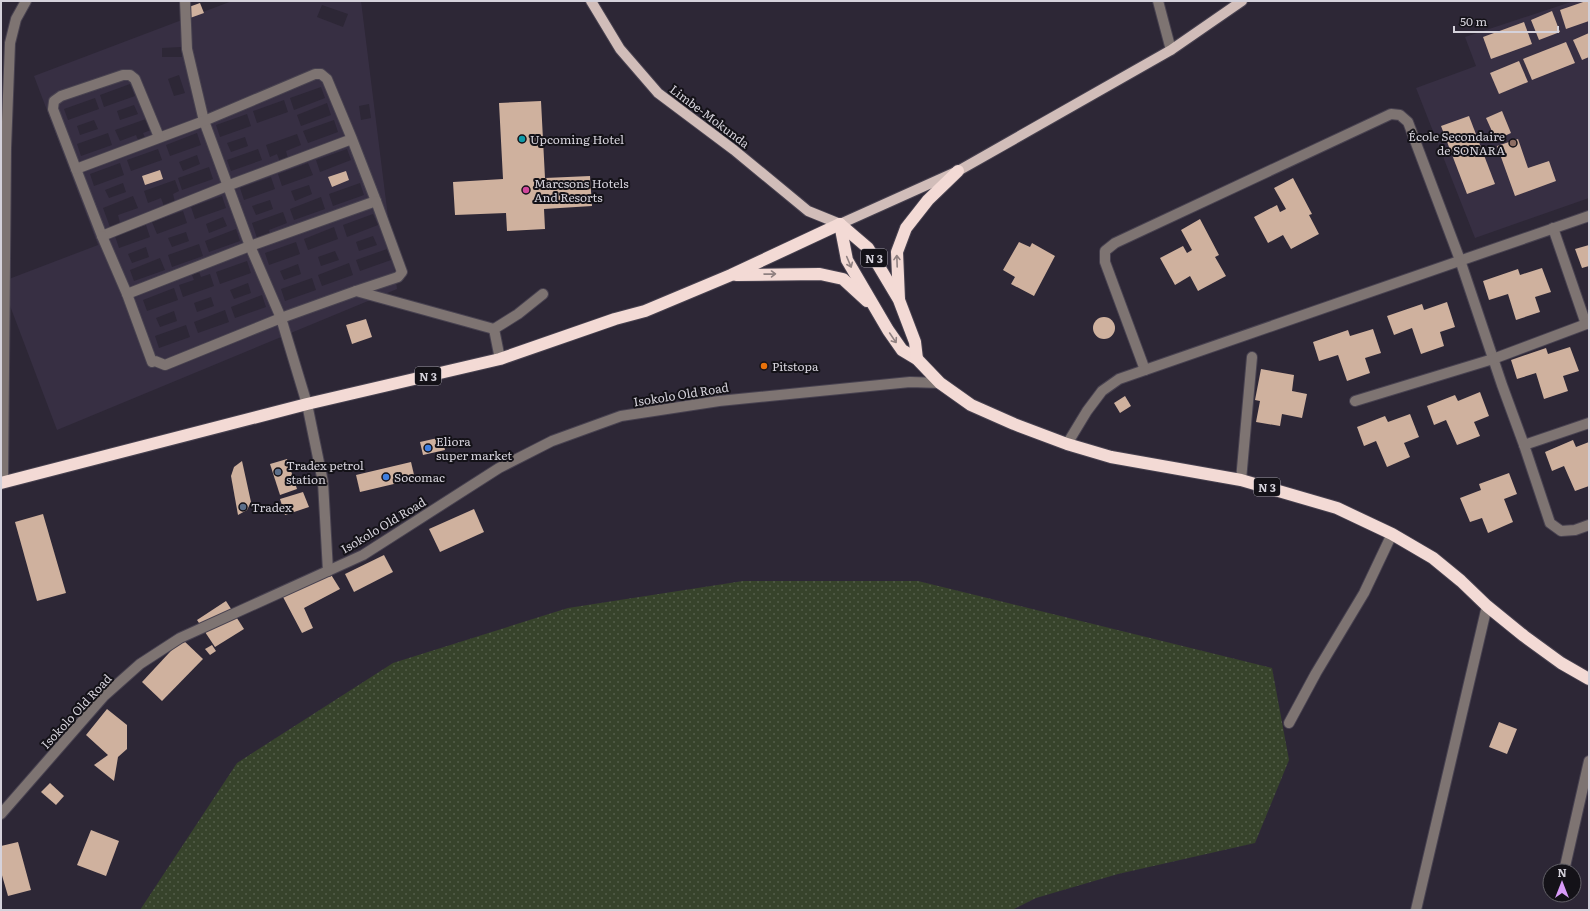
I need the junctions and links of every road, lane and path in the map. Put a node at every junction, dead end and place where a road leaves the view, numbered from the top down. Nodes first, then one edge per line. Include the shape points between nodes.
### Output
1 (26, 1) edge
2 (185, 1) edge
3 (591, 1) edge
4 (1158, 1) edge
5 (1242, 1) edge
6 (1171, 50) junction
7 (204, 121) junction
8 (159, 137) junction
9 (352, 139) junction
10 (76, 169) junction
11 (958, 170) junction
12 (227, 186) junction
13 (376, 201) junction
14 (1589, 216) edge
15 (840, 224) junction
16 (1553, 228) junction
17 (102, 236) junction
18 (250, 246) junction
19 (1460, 260) junction
20 (731, 275) junction
21 (356, 291) junction
22 (127, 294) junction
23 (543, 294) dead end
24 (899, 300) junction
25 (877, 310) junction
26 (281, 318) junction
27 (1588, 324) edge
28 (494, 329) junction
29 (1252, 357) dead end
30 (500, 359) junction
31 (917, 359) junction
32 (1493, 359) junction
33 (1145, 370) junction
34 (940, 383) junction
35 (1355, 401) dead end
36 (307, 404) junction
37 (1589, 423) edge
38 (1067, 444) junction
39 (1524, 445) junction
40 (1241, 480) junction
41 (2, 482) edge
42 (1589, 525) edge
43 (1392, 534) junction
44 (328, 571) junction
45 (1487, 606) junction
46 (1589, 679) edge
47 (1289, 723) dead end
48 (1589, 761) edge
49 (1, 814) edge
50 (1566, 863) edge
51 (1416, 910) edge

1 - 41 street via 16,20 10,43 6,148
2 - 7 street via 187,49
3 - 15 main road, Limbe-Mokunda via 620,49 658,93 734,150 808,211
4 - 6 street
5 - 6 main road
6 - 11 main road
7 - 8 street
7 - 9 street via 321,74 327,79
7 - 12 street
8 - 10 street
8 - 10 street via 135,79 130,75 123,75 61,96 54,101 53,109
9 - 12 street
9 - 13 street
10 - 17 street
11 - 15 main road
24 -> 11 highway via 897,252 906,228 928,200
12 - 17 street
12 - 18 street
13 - 18 street
13 - 21 street via 402,272 398,277
14 - 16 street
15 - 20 highway, N 3
15 - 24 highway, N 3 via 868,248
15 -> 25 highway, N 3 via 847,260
16 - 19 street
16 - 27 street
17 - 22 street
18 - 22 street
18 - 26 street
19 - 32 street
19 - 33 street
19 - 33 street via 1408,122 1400,115 1391,114 1115,243 1105,251 1104,262
20 -> 25 highway via 820,274 842,280
20 - 30 highway, N 3 via 645,311
21 - 26 street
21 - 28 street
22 - 26 street via 152,362 165,365
23 - 28 street
24 - 31 highway, N 3 via 914,342
25 -> 31 highway, N 3 via 902,350
26 - 36 street
27 - 32 street
28 - 30 street
29 - 40 street
30 - 36 highway, N 3
31 - 34 highway, N 3
32 - 35 street
32 - 39 street
33 - 38 street via 1119,380 1102,391
34 - 38 highway, N 3 via 971,405
34 - 44 street, Isokolo Old Road via 910,382 734,399 621,416 552,441 499,468 363,555
36 - 41 highway, N 3
36 - 44 street via 323,482
37 - 39 street
38 - 40 highway, N 3 via 1110,457
39 - 42 street via 1550,523 1561,530 1575,530
40 - 43 highway, N 3 via 1336,508
43 - 45 highway, N 3 via 1433,558
43 - 47 street via 1364,593
44 - 49 street, Isokolo Old Road via 180,638 140,664 104,696
45 - 46 highway, N 3 via 1561,663
45 - 51 street
48 - 50 street

